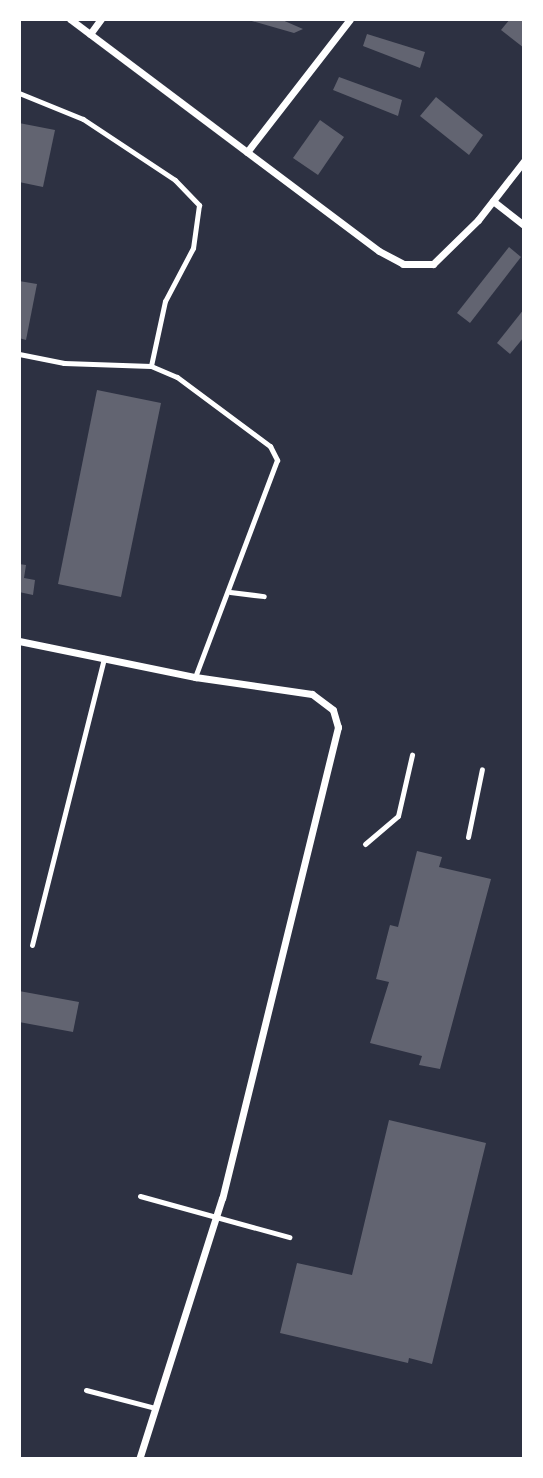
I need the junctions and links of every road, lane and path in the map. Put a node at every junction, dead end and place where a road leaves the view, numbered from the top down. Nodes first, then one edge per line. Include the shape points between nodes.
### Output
1 (70, 19) edge
2 (101, 19) edge
3 (350, 19) edge
4 (90, 34) junction
5 (19, 93) edge
6 (247, 152) junction
7 (524, 161) edge
8 (493, 201) junction
9 (524, 225) edge
10 (19, 354) edge
11 (151, 366) junction
12 (230, 592) junction
13 (264, 596) dead end
14 (19, 641) edge
15 (104, 659) junction
16 (195, 677) junction
17 (412, 755) dead end
18 (482, 769) dead end
19 (468, 837) dead end
20 (365, 844) dead end
21 (32, 945) dead end
22 (140, 1196) dead end
23 (217, 1215) junction
24 (289, 1237) dead end
25 (86, 1390) dead end
26 (155, 1408) junction
27 (139, 1459) edge

1 - 4 street
2 - 4 street
3 - 6 street
4 - 6 street
5 - 11 lane via 83,119 175,180 199,205 193,247 165,301
6 - 8 street via 379,251 416,266 433,264
7 - 8 street
8 - 9 street
10 - 11 lane via 64,363
11 - 12 lane via 177,377 270,446 277,460
12 - 13 lane
12 - 16 lane
14 - 15 street
15 - 16 street
15 - 21 lane
16 - 23 street via 312,694 333,710 337,747 310,832
17 - 20 lane via 398,816
18 - 19 lane
22 - 23 lane
23 - 24 lane
23 - 26 street
25 - 26 lane
26 - 27 street

